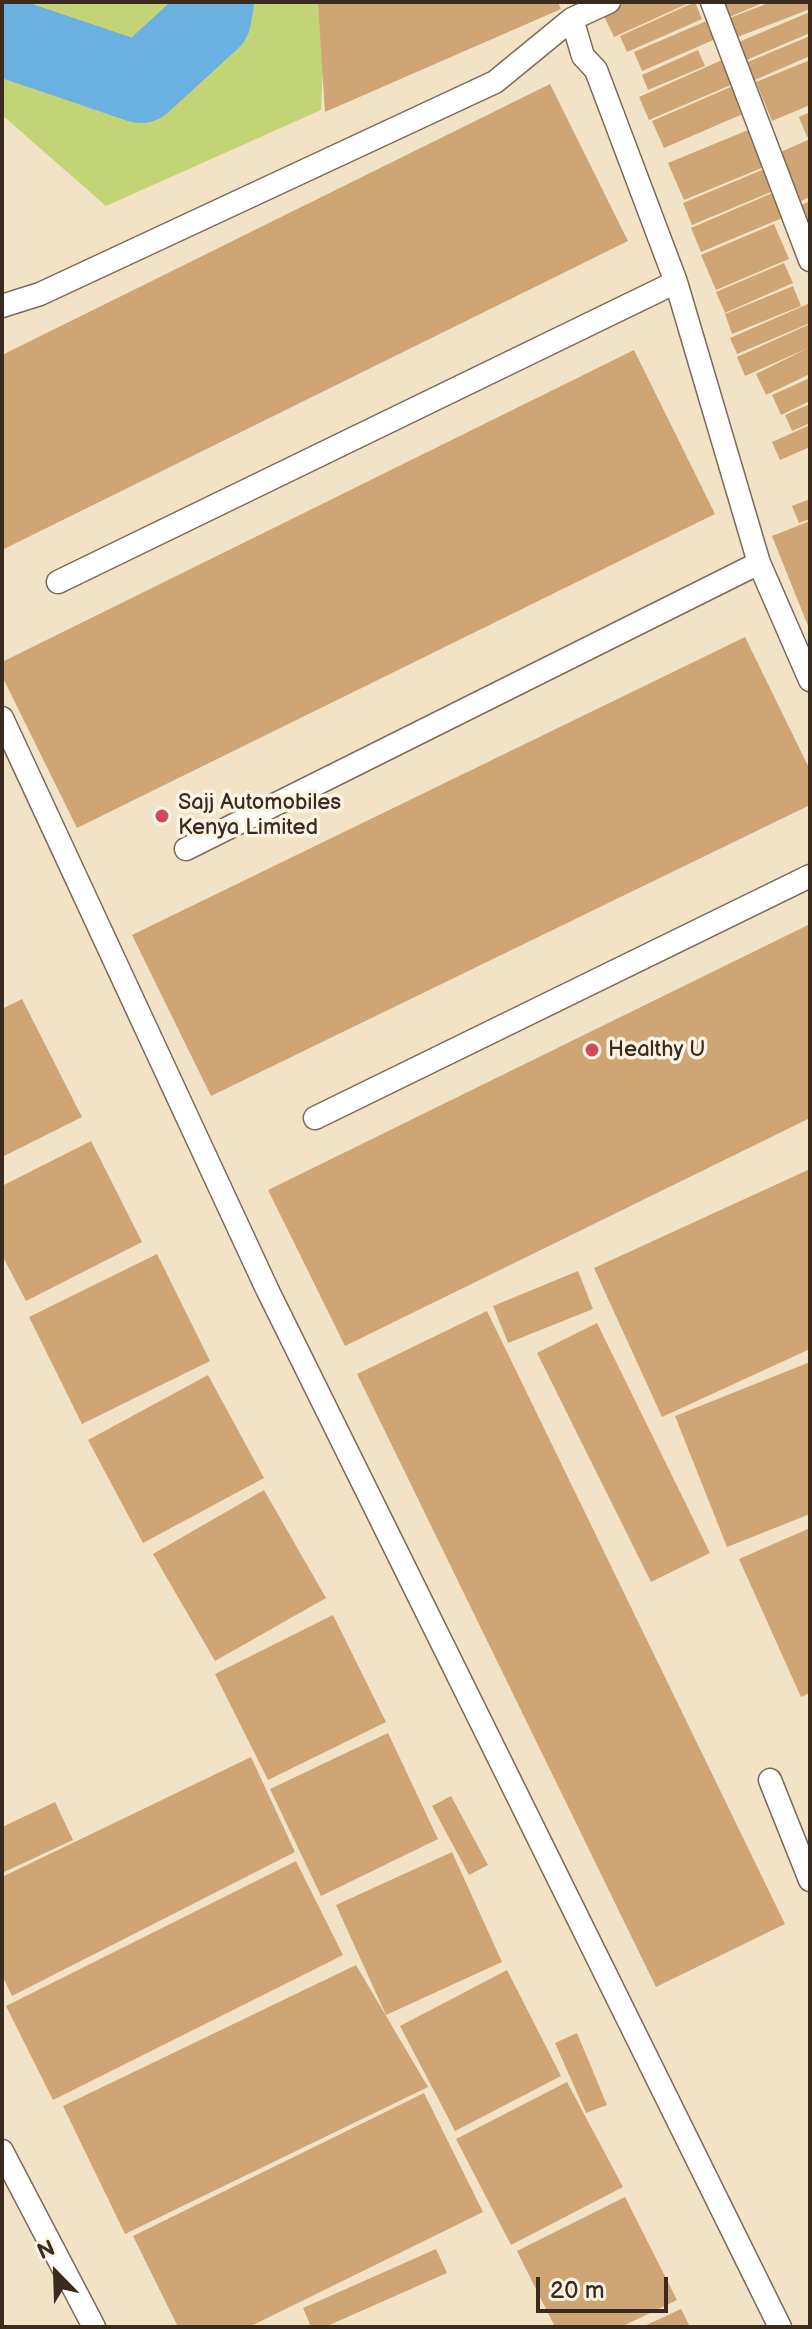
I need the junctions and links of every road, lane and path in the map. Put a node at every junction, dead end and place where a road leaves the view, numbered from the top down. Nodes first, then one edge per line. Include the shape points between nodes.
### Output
1 (609, 2) edge
2 (712, 2) edge
3 (572, 19) junction
4 (810, 260) edge
5 (676, 282) junction
6 (2, 306) edge
7 (759, 563) junction
8 (58, 582) dead end
9 (810, 680) edge
10 (2, 718) edge
11 (186, 849) dead end
12 (810, 876) edge
13 (315, 1118) dead end
14 (770, 1780) dead end
15 (810, 1880) edge
16 (2, 2151) edge
17 (94, 2327) edge
18 (780, 2327) edge

1 - 3 lane
2 - 4 lane
3 - 5 lane
3 - 6 lane via 495,82 40,294
5 - 7 lane
5 - 8 lane
7 - 9 lane
7 - 11 lane
10 - 18 lane via 267,1289
12 - 13 lane
14 - 15 lane
16 - 17 lane

